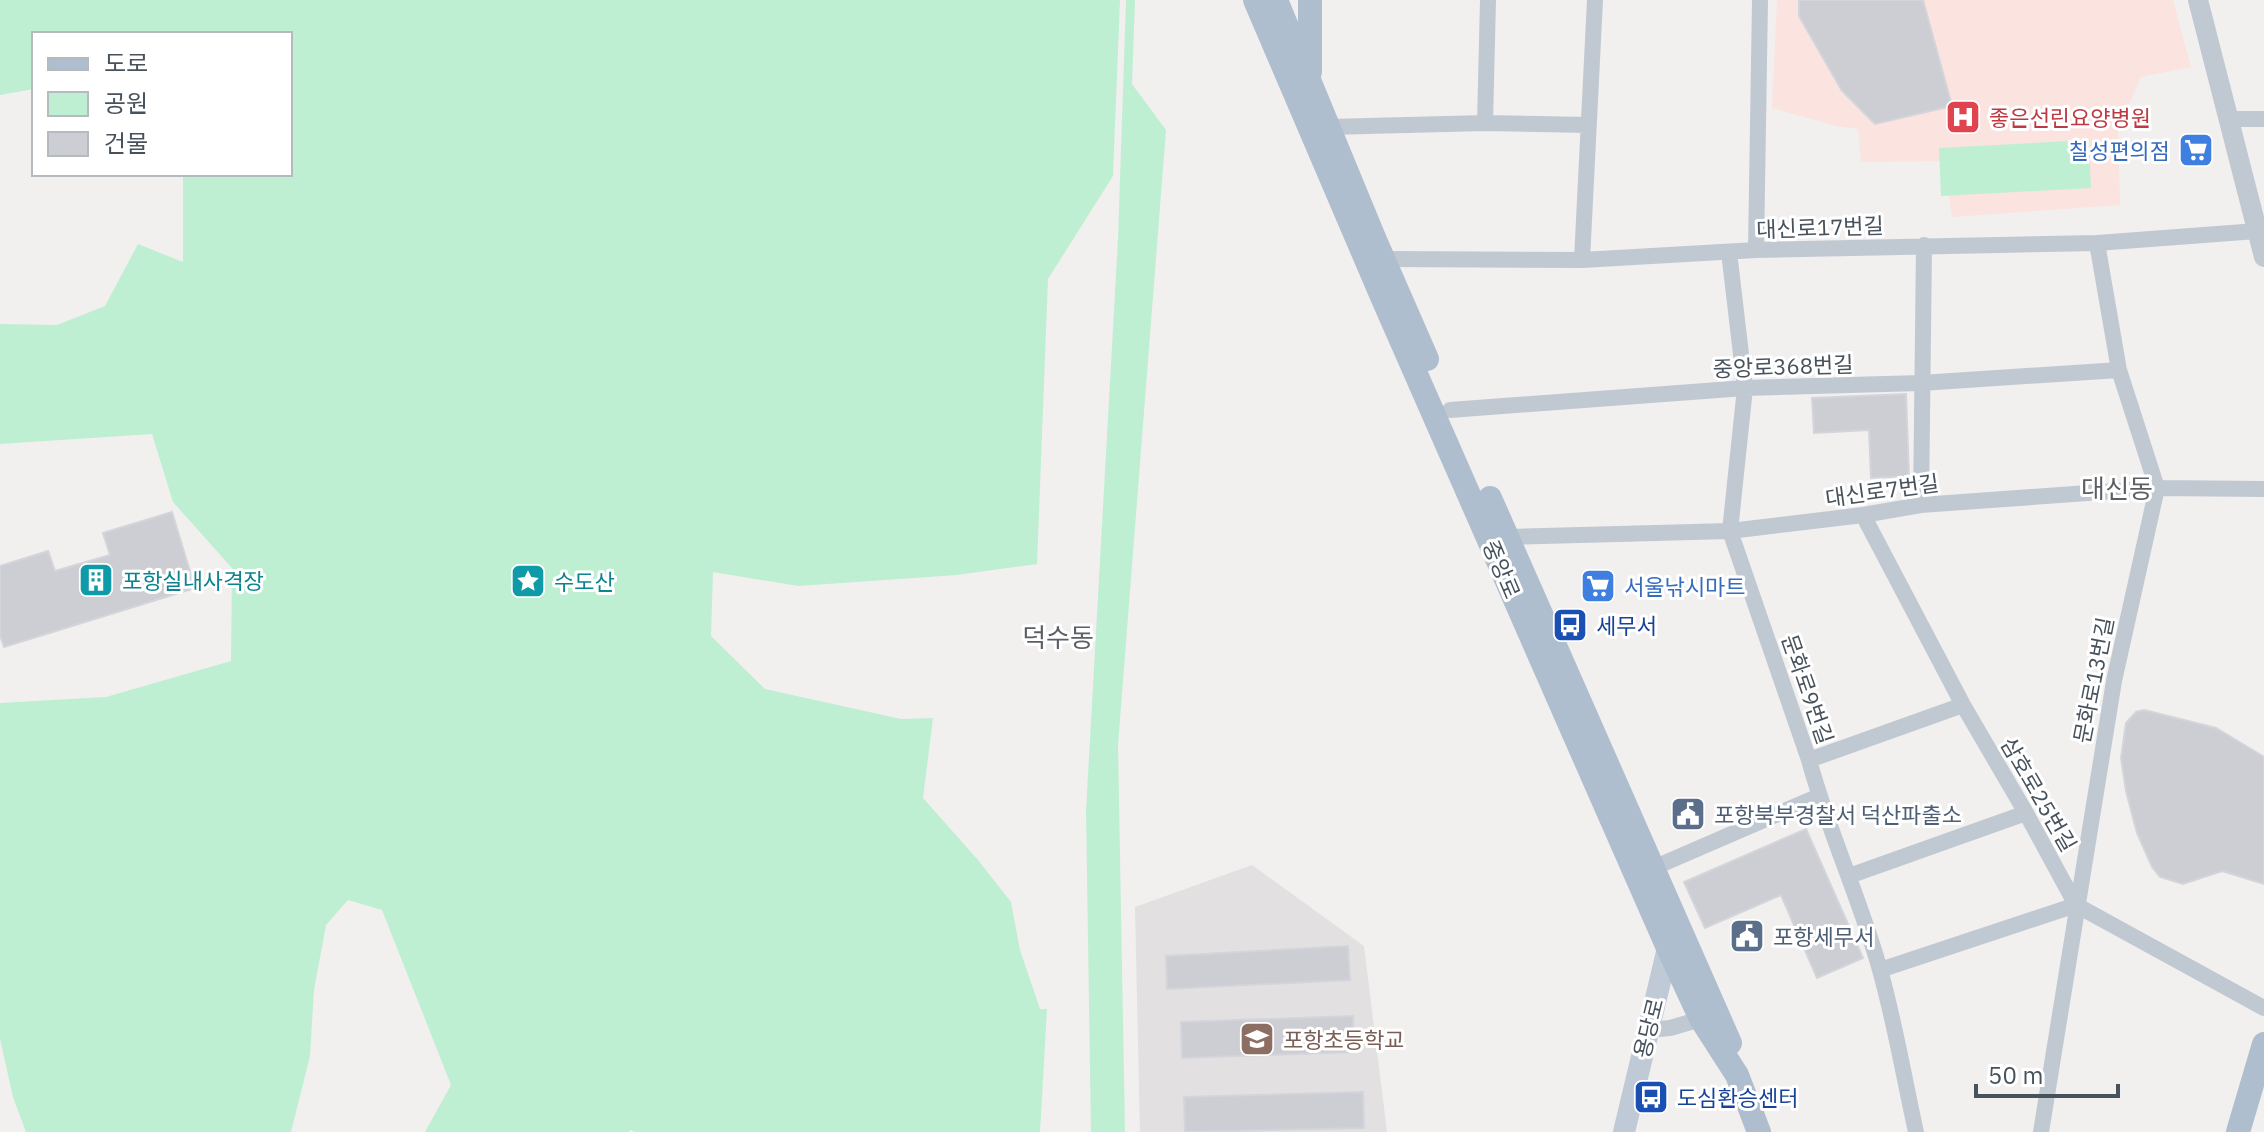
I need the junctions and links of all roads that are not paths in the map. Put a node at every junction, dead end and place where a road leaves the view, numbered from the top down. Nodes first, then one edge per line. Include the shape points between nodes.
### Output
1 (1310, 0) edge
2 (1488, 0) edge
3 (1595, 0) edge
4 (1760, 0) edge
5 (2198, 0) edge
6 (1265, 4) edge
7 (1310, 82) junction
8 (2229, 119) junction
9 (2264, 119) edge
10 (1485, 123) junction
11 (1589, 125) junction
12 (1329, 127) junction
13 (2257, 231) junction
14 (2097, 243) junction
15 (1924, 245) junction
16 (1756, 250) junction
17 (1729, 252) junction
18 (2264, 257) edge
19 (1384, 259) junction
20 (1582, 260) junction
21 (2119, 370) junction
22 (1921, 383) junction
23 (1745, 388) junction
24 (1450, 410) junction
25 (2157, 488) junction
26 (2264, 489) edge
27 (1921, 505) junction
28 (1863, 515) junction
29 (1730, 531) junction
30 (1507, 537) junction
31 (1963, 705) junction
32 (1809, 760) junction
33 (1819, 796) junction
34 (2026, 813) junction
35 (1653, 868) junction
36 (1849, 876) junction
37 (2076, 905) junction
38 (1675, 938) junction
39 (1880, 970) junction
40 (2264, 1008) edge
41 (1701, 1019) junction
42 (1648, 1030) junction
43 (2264, 1044) edge
44 (1624, 1132) edge
45 (1759, 1132) edge
46 (1769, 1132) edge
47 (1916, 1132) edge
48 (2041, 1132) edge
49 (2238, 1132) edge

1 - 7 main road
2 - 10 street
3 - 11 street
4 - 16 street
5 - 8 street
6 - 7 main road, 중앙로
6 - 38 main road, 중앙로 via 1389,313
7 - 12 main road, 중앙로
8 - 9 street
8 - 13 street
10 - 11 street
10 - 12 street
11 - 20 street
12 - 19 main road, 중앙로
13 - 14 street, 대신로17번길
13 - 18 street
14 - 15 street, 대신로17번길
14 - 21 street
15 - 16 street, 대신로17번길
15 - 22 street
16 - 17 street, 대신로17번길
17 - 20 street, 대신로17번길
17 - 23 street, 문화로9번길
19 - 20 street, 대신로17번길
19 - 24 main road, 중앙로
21 - 22 street, 중앙로368번길
21 - 25 street
22 - 23 street, 중앙로368번길
22 - 27 street
23 - 24 street, 중앙로368번길
23 - 29 street, 문화로9번길
24 - 30 main road, 중앙로
25 - 26 street, 대신로7번길
25 - 27 street, 대신로7번길
25 - 37 street, 문화로13번길 via 2114,681
27 - 28 street, 대신로7번길
28 - 29 street, 대신로7번길
28 - 31 street, 삼호로25번길
29 - 30 street, 대신로7번길
29 - 32 street, 문화로9번길
30 - 35 main road, 중앙로
31 - 32 street
31 - 34 street, 삼호로25번길
32 - 33 street, 문화로9번길
33 - 35 street
33 - 36 street, 문화로9번길
34 - 36 street
34 - 37 street, 삼호로25번길
35 - 38 main road, 중앙로
36 - 39 street, 문화로9번길
37 - 39 street
37 - 40 street
37 - 48 street, 문화로13번길
38 - 41 main road, 중앙로
38 - 42 main road, 용당로
38 - 46 main road, 중앙로
39 - 47 street, 문화로9번길
41 - 42 street
41 - 45 main road, 중앙로 via 1737,1075
42 - 44 main road, 용당로
43 - 49 main road

